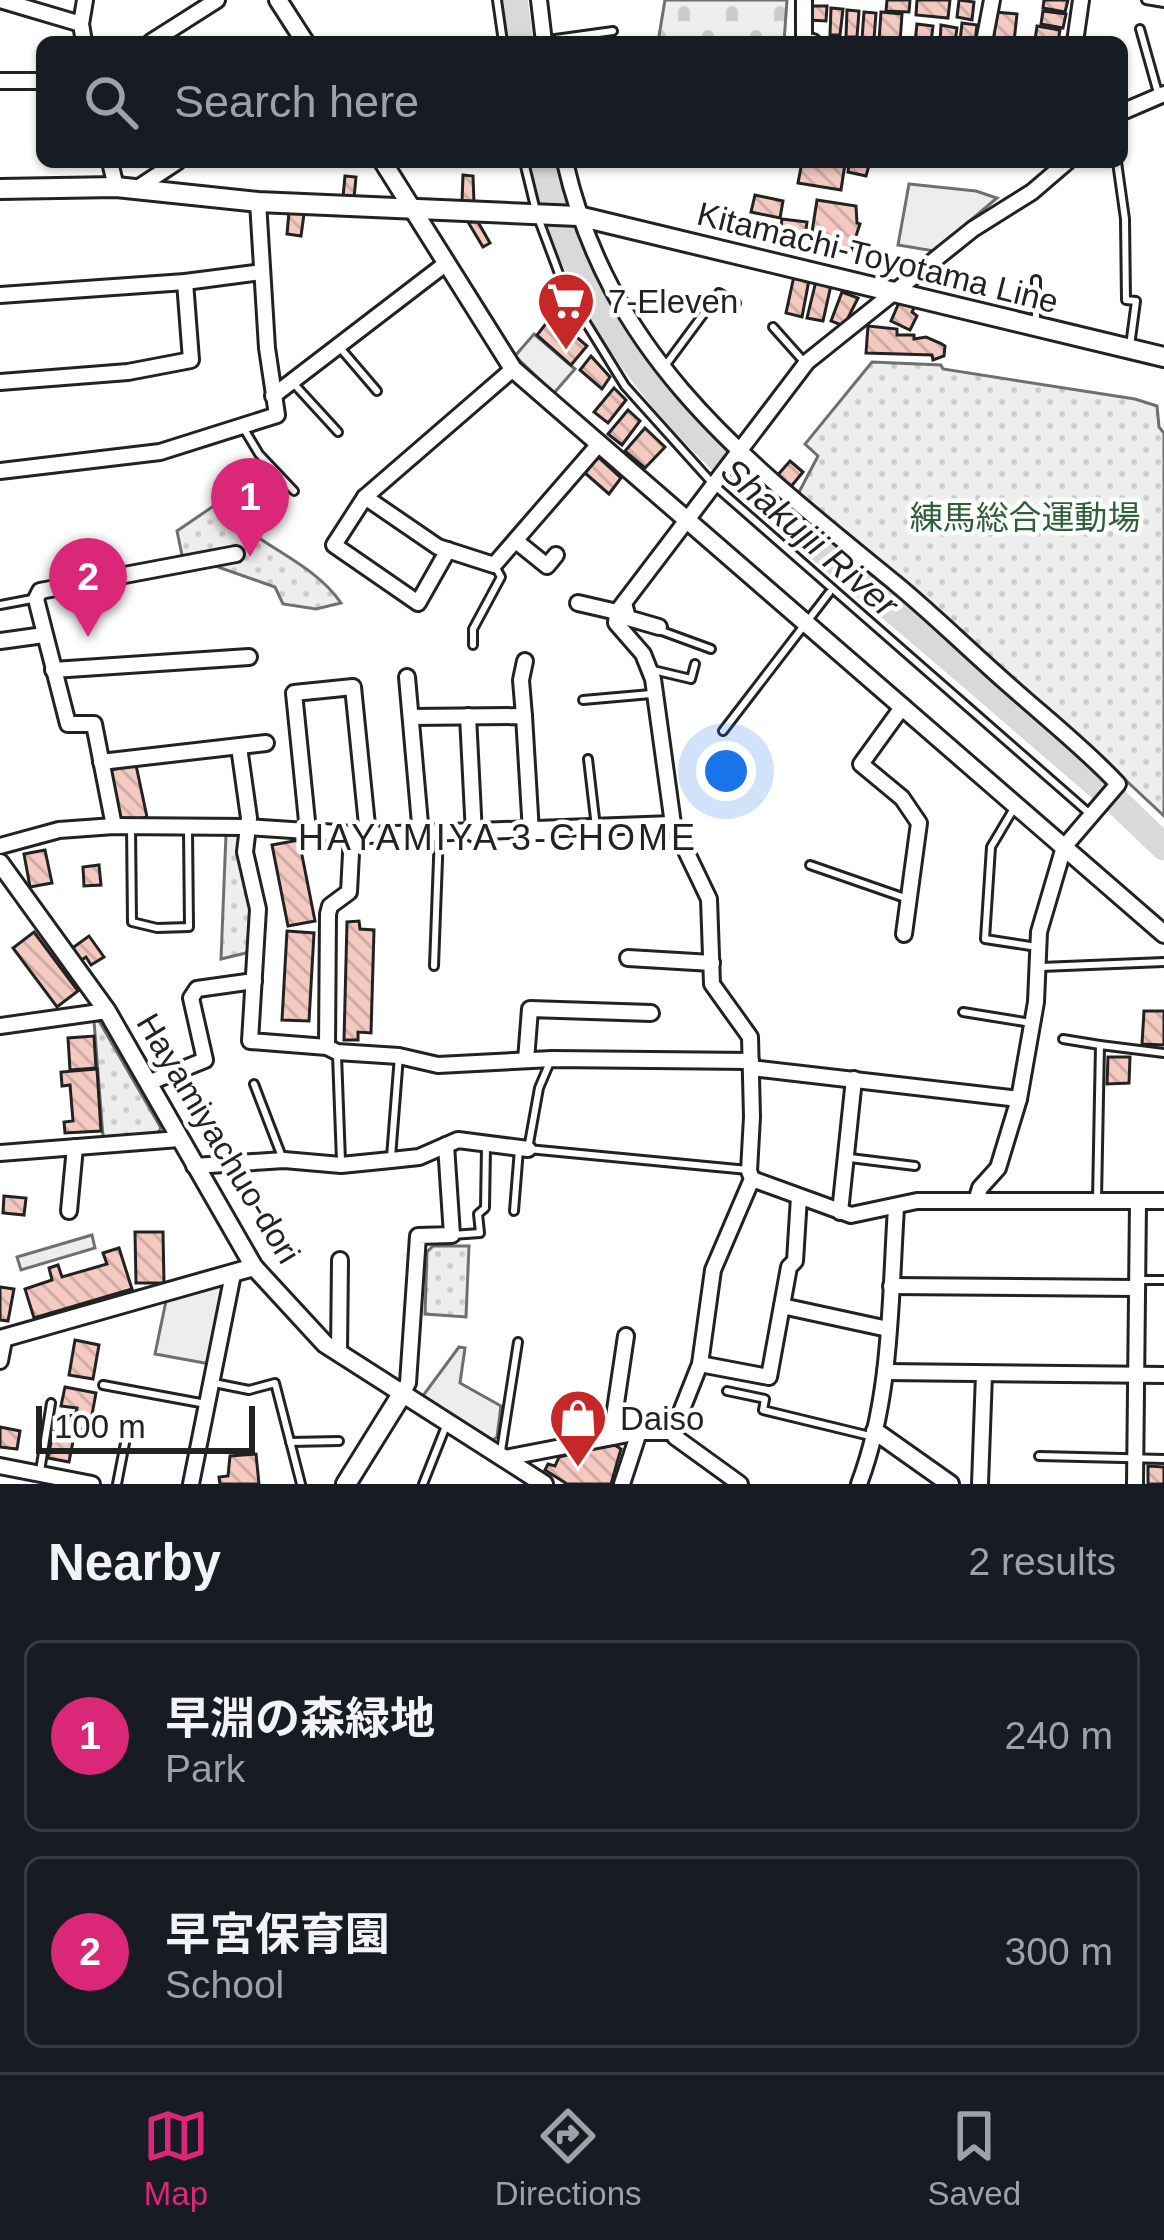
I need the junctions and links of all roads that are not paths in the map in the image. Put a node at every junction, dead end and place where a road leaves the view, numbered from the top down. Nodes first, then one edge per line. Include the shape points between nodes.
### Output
1 (0, 0) edge
2 (85, 0) edge
3 (218, 0) edge
4 (278, 0) edge
5 (497, 0) edge
6 (539, 0) edge
7 (804, 0) edge
8 (992, 0) edge
9 (1081, 0) edge
10 (1146, 0) edge
11 (1164, 3) edge
12 (81, 24) junction
13 (1140, 29) dead end
14 (613, 31) dead end
15 (83, 36) edge
16 (161, 36) edge
17 (301, 36) edge
18 (502, 36) edge
19 (543, 36) edge
20 (578, 36) edge
21 (804, 36) edge
22 (985, 36) edge
23 (1076, 36) edge
24 (0, 80) edge
25 (36, 81) edge
26 (1161, 95) edge
27 (1128, 109) edge
28 (114, 168) edge
29 (165, 168) edge
30 (387, 168) edge
31 (525, 168) edge
32 (566, 168) edge
33 (1060, 168) edge
34 (1118, 168) edge
35 (126, 188) junction
36 (0, 189) edge
37 (258, 202) junction
38 (413, 208) junction
39 (537, 215) junction
40 (578, 216) junction
41 (444, 265) junction
42 (262, 272) junction
43 (1036, 280) dead end
44 (184, 282) junction
45 (896, 292) junction
46 (0, 296) edge
47 (736, 304) dead end
48 (1036, 326) junction
49 (773, 327) dead end
50 (338, 346) junction
51 (1130, 349) junction
52 (1164, 357) edge
53 (806, 364) junction
54 (513, 369) junction
55 (663, 369) junction
56 (0, 382) edge
57 (292, 382) junction
58 (377, 391) dead end
59 (273, 396) junction
60 (242, 426) junction
61 (338, 432) dead end
62 (599, 444) junction
63 (735, 455) junction
64 (0, 471) edge
65 (284, 481) junction
66 (716, 483) junction
67 (294, 490) dead end
68 (365, 497) junction
69 (686, 520) junction
70 (242, 525) dead end
71 (515, 541) junction
72 (448, 550) junction
73 (236, 554) dead end
74 (556, 555) dead end
75 (494, 565) junction
76 (830, 592) dead end
77 (36, 599) junction
78 (0, 604) edge
79 (578, 604) dead end
80 (621, 608) junction
81 (806, 623) junction
82 (659, 628) joint
83 (44, 635) junction
84 (0, 641) edge
85 (472, 645) dead end
86 (711, 649) dead end
87 (248, 657) dead end
88 (525, 661) dead end
89 (695, 664) dead end
90 (53, 670) junction
91 (650, 670) junction
92 (407, 677) dead end
93 (656, 694) junction
94 (583, 700) dead end
95 (903, 706) junction
96 (469, 716) junction
97 (524, 716) junction
98 (411, 717) junction
99 (723, 730) dead end
100 (266, 743) dead end
101 (239, 747) junction
102 (588, 759) dead end
103 (101, 763) junction
104 (1016, 805) junction
105 (1093, 816) junction
106 (673, 824) junction
107 (114, 826) junction
108 (131, 826) junction
109 (596, 826) junction
110 (188, 827) junction
111 (248, 827) junction
112 (308, 831) junction
113 (439, 832) junction
114 (531, 832) junction
115 (474, 834) junction
116 (360, 835) junction
117 (421, 835) junction
118 (0, 846) edge
119 (1064, 847) junction
120 (0, 863) edge
121 (810, 865) dead end
122 (7, 884) edge
123 (908, 899) junction
124 (904, 934) dead end
125 (1164, 934) edge
126 (1037, 947) junction
127 (628, 958) dead end
128 (1164, 962) edge
129 (712, 963) junction
130 (434, 966) dead end
131 (1038, 967) junction
132 (254, 981) junction
133 (107, 1011) junction
134 (963, 1012) dead end
135 (651, 1013) dead end
136 (1033, 1023) junction
137 (0, 1026) edge
138 (1063, 1039) dead end
139 (1100, 1045) junction
140 (332, 1049) junction
141 (1164, 1053) edge
142 (399, 1056) junction
143 (552, 1059) junction
144 (526, 1060) junction
145 (751, 1064) junction
146 (854, 1079) junction
147 (148, 1083) junction
148 (254, 1084) dead end
149 (1019, 1099) junction
150 (179, 1139) junction
151 (487, 1144) junction
152 (446, 1145) junction
153 (75, 1147) junction
154 (524, 1148) junction
155 (1, 1154) edge
156 (846, 1158) junction
157 (284, 1160) junction
158 (391, 1160) junction
159 (341, 1165) junction
160 (194, 1166) junction
161 (916, 1166) dead end
162 (0, 1168) edge
163 (750, 1175) junction
164 (800, 1197) junction
165 (1097, 1200) junction
166 (976, 1201) junction
167 (1138, 1202) junction
168 (1164, 1202) edge
169 (896, 1208) junction
170 (69, 1211) dead end
171 (514, 1211) dead end
172 (840, 1212) junction
173 (452, 1235) junction
174 (340, 1260) dead end
175 (254, 1267) junction
176 (233, 1274) junction
177 (1164, 1280) edge
178 (1137, 1284) junction
179 (891, 1286) junction
180 (782, 1306) junction
181 (888, 1329) junction
182 (626, 1336) dead end
183 (2, 1340) edge
184 (518, 1342) dead end
185 (339, 1353) junction
186 (0, 1361) edge
187 (700, 1364) junction
188 (885, 1372) junction
189 (984, 1374) junction
190 (1136, 1374) junction
191 (1164, 1375) edge
192 (211, 1382) junction
193 (103, 1385) dead end
194 (727, 1391) dead end
195 (402, 1394) junction
196 (51, 1403) dead end
197 (207, 1404) junction
198 (448, 1422) junction
199 (639, 1432) junction
200 (674, 1432) junction
201 (874, 1434) junction
202 (610, 1437) junction
203 (339, 1441) dead end
204 (290, 1442) junction
205 (125, 1443) dead end
206 (1039, 1456) dead end
207 (502, 1457) junction
208 (1135, 1459) junction
209 (1164, 1459) edge
210 (0, 1466) edge
211 (39, 1474) junction
212 (92, 1484) edge
213 (117, 1484) edge
214 (191, 1484) edge
215 (301, 1484) edge
216 (346, 1484) edge
217 (423, 1484) edge
218 (544, 1484) edge
219 (622, 1484) edge
220 (740, 1484) edge
221 (859, 1484) edge
222 (950, 1484) edge
223 (980, 1484) edge
224 (1135, 1484) edge

1 - 12 street
2 - 12 street
3 - 16 street
4 - 17 street
5 - 18 lane
6 - 19 street
7 - 21 street
8 - 22 street
9 - 23 street
10 - 11 lane
12 - 15 street
13 - 26 lane
14 - 20 lane
24 - 25 street
26 - 27 street
28 - 35 street
29 - 35 street
30 - 38 street
31 - 39 lane
32 - 40 street
33 - 45 street
34 - 51 lane via 1126,300 1136,302
35 - 36 main road, Kitamachi-Toyotama Line
35 - 37 main road, Kitamachi-Toyotama Line
37 - 38 main road, Kitamachi-Toyotama Line
37 - 42 street
38 - 39 main road, Kitamachi-Toyotama Line
38 - 41 street
39 - 40 main road, Kitamachi-Toyotama Line
39 - 66 lane via 564,287 625,386
40 - 45 main road, Kitamachi-Toyotama Line
40 - 55 street
41 - 50 street
41 - 54 street
42 - 44 street
42 - 59 street
43 - 48 lane
44 - 46 street
44 - 56 street via 191,360
45 - 48 main road, Kitamachi-Toyotama Line
45 - 53 street
47 - 55 lane via 719,293
48 - 51 main road, Kitamachi-Toyotama Line
49 - 53 lane
50 - 57 street
50 - 58 lane
51 - 52 main road, Kitamachi-Toyotama Line
53 - 63 street
54 - 62 street
54 - 68 street
55 - 63 street
57 - 59 street
57 - 61 lane
59 - 60 street via 277,415
60 - 64 street via 160,452
60 - 65 lane
62 - 69 street
62 - 71 street
63 - 66 street
63 - 105 street via 1082,746 1118,784
65 - 67 lane
65 - 70 lane
66 - 69 street
66 - 105 lane
68 - 72 street
68 - 72 street via 334,544 418,603
69 - 80 street
69 - 81 street
71 - 74 street via 547,566
71 - 75 street
72 - 75 street
73 - 77 street via 40,591
75 - 85 lane via 501,578
76 - 81 lane
77 - 78 lane
77 - 83 street
79 - 80 street
80 - 82 street
80 - 91 street via 616,623
81 - 95 street
81 - 99 lane
82 - 86 lane
83 - 84 street
83 - 90 street
87 - 90 street
88 - 97 street
89 - 91 lane via 692,679
90 - 103 street via 68,724 94,724
91 - 93 street
92 - 98 street
93 - 94 lane
93 - 106 street
95 - 104 street
95 - 123 street via 861,764 919,823
96 - 97 street
96 - 98 street
96 - 115 street
97 - 114 street
98 - 117 street
100 - 101 street
101 - 103 street
101 - 111 street
102 - 109 lane
103 - 107 street
104 - 119 street
104 - 126 lane via 991,847 985,939
105 - 119 street
106 - 109 street
106 - 129 street via 709,899
107 - 108 street
107 - 118 street
108 - 110 street
108 - 110 lane via 132,922 157,928 189,927
109 - 114 street
110 - 111 street
111 - 112 street
111 - 132 street via 245,852 258,909
112 - 116 street
112 - 116 street via 295,693 353,687
113 - 115 street
113 - 117 street
113 - 130 lane
114 - 115 street
116 - 117 street
116 - 140 street via 349,892 328,914
119 - 125 street
119 - 126 street
120 - 122 street, Hayamiyachuo-dori
121 - 123 lane
122 - 133 street, Hayamiyachuo-dori
123 - 124 street
126 - 131 street
127 - 129 street
128 - 131 lane
129 - 145 street via 712,984 750,1037
131 - 136 street
132 - 140 street via 250,1041
132 - 147 street via 196,989 191,998 205,1060
133 - 137 street
133 - 147 street, Hayamiyachuo-dori
134 - 136 lane
135 - 144 street via 530,1010
136 - 149 street
138 - 139 lane
139 - 141 lane
139 - 165 lane
140 - 142 street
140 - 159 lane
142 - 144 street via 438,1065
142 - 158 lane
143 - 144 street
143 - 145 street
143 - 154 lane
145 - 146 street
145 - 163 street
146 - 149 street
146 - 156 street
147 - 150 street, Hayamiyachuo-dori
148 - 157 lane
149 - 166 street via 998,1168
150 - 153 street
150 - 160 street, Hayamiyachuo-dori
151 - 152 street
151 - 154 street
151 - 173 lane via 480,1233
152 - 158 street
152 - 173 street
153 - 155 street
153 - 170 street
154 - 163 lane
154 - 171 lane
155 - 162 lane
156 - 161 lane
156 - 172 street
157 - 159 street
157 - 160 street
158 - 159 street
160 - 175 street, Hayamiyachuo-dori
163 - 164 street
163 - 187 street via 713,1270
164 - 172 street
164 - 180 street
165 - 166 street
165 - 167 street
166 - 169 street
167 - 168 street
167 - 178 street
169 - 172 street
169 - 179 street
173 - 195 street via 418,1237
174 - 185 street
175 - 176 street
175 - 185 street, Hayamiyachuo-dori
176 - 183 street
176 - 192 street
177 - 178 lane
178 - 179 street
178 - 190 street
179 - 181 street
180 - 181 street
180 - 187 street via 770,1377
181 - 188 street
182 - 202 street
183 - 186 street
184 - 207 lane
185 - 195 street, Hayamiyachuo-dori
187 - 200 street
188 - 189 street
188 - 201 street
189 - 190 street
189 - 223 street
190 - 191 street
190 - 208 street
192 - 197 street
192 - 204 lane via 249,1390 275,1383
193 - 197 lane
194 - 201 lane via 765,1399 763,1410
195 - 198 street, Hayamiyachuo-dori
195 - 216 main road
196 - 211 lane
197 - 214 street
198 - 207 street, Hayamiyachuo-dori
198 - 217 lane
199 - 200 street
199 - 202 street
199 - 219 street
200 - 220 street
201 - 221 street
201 - 222 street
202 - 207 street
203 - 204 lane
204 - 215 lane
205 - 213 lane
206 - 208 lane
207 - 218 street, Hayamiyachuo-dori
208 - 209 lane
208 - 224 street
210 - 211 street
211 - 212 street

